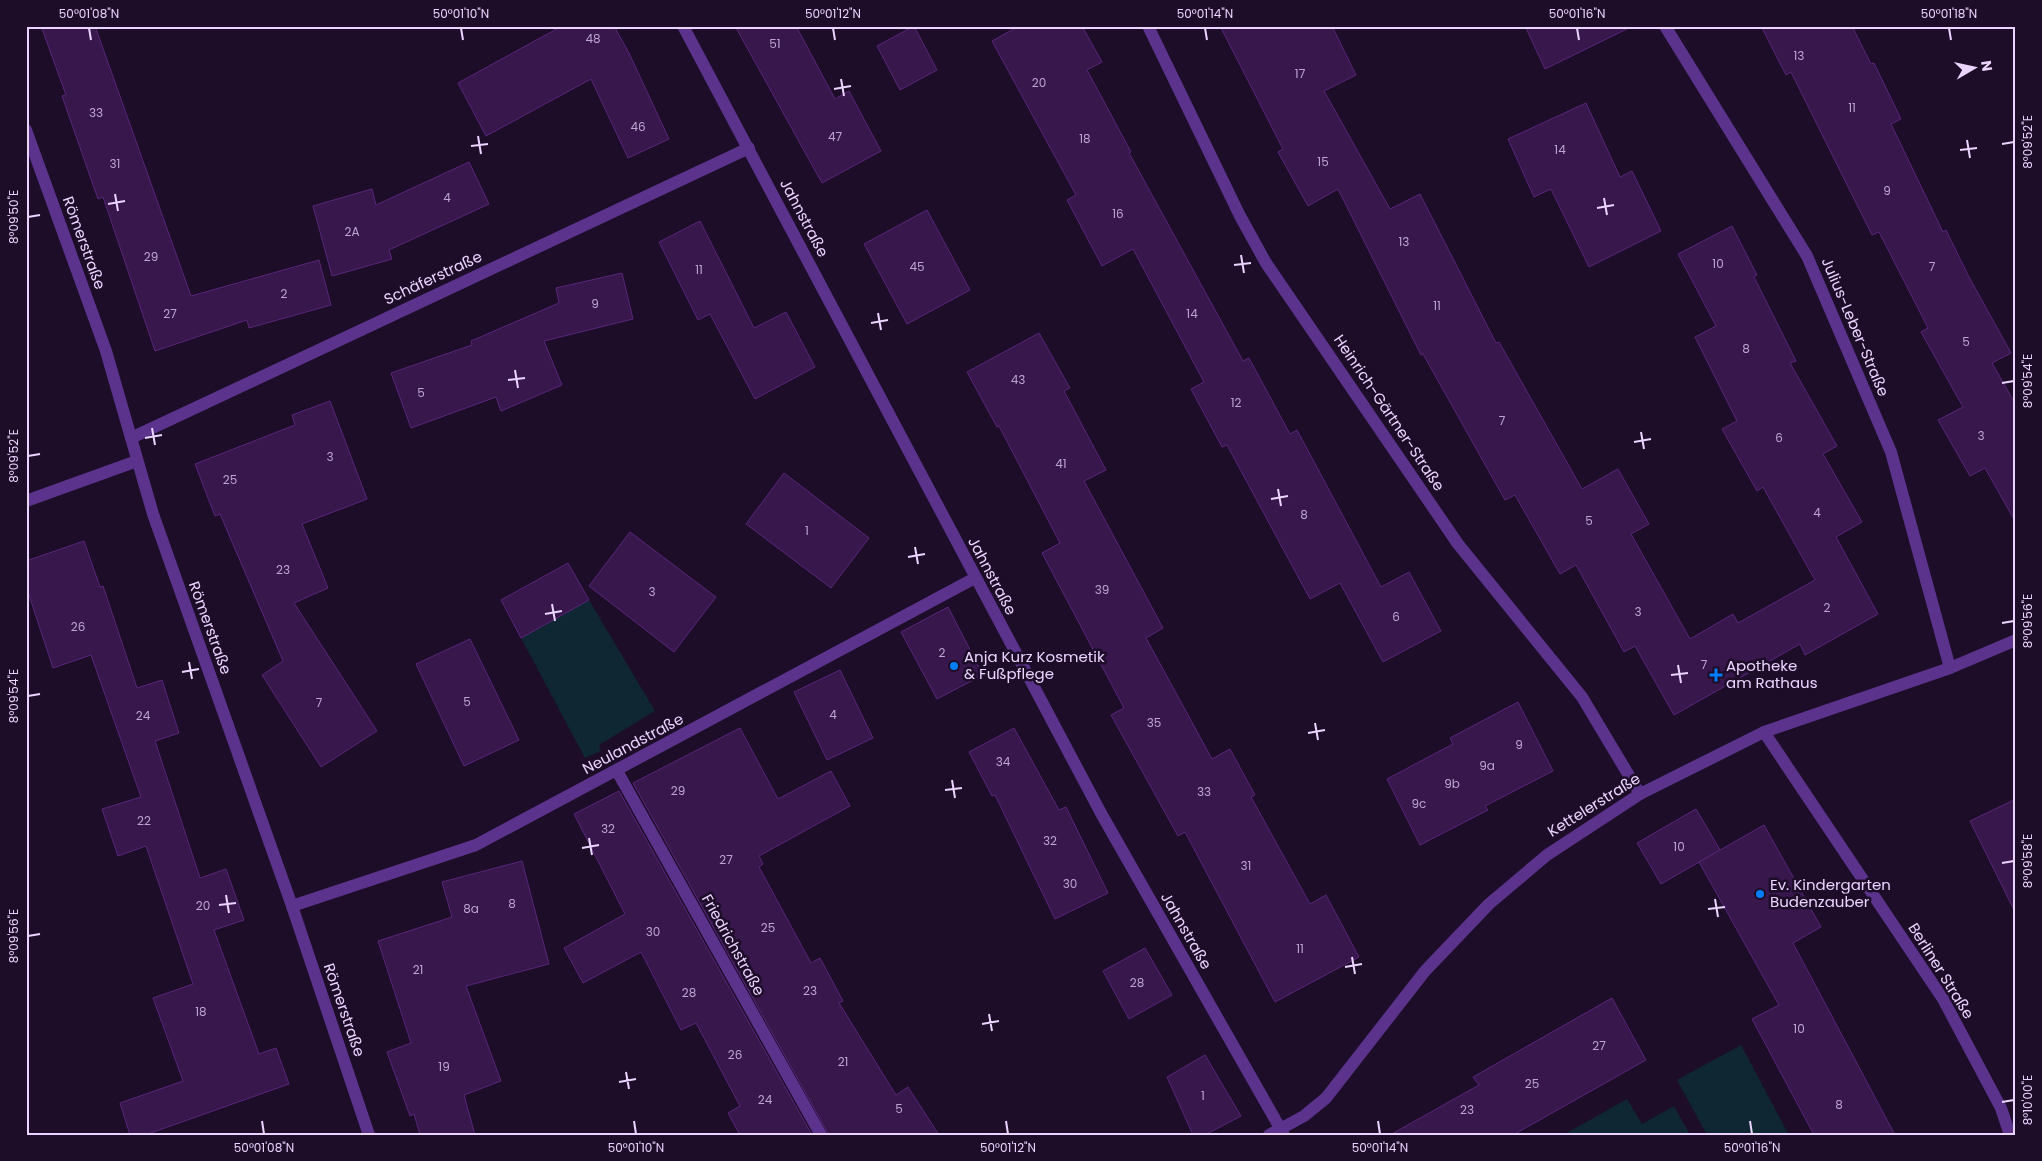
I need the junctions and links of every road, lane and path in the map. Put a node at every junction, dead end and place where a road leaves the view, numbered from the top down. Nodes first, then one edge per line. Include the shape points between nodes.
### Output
1 (683, 26) edge
2 (1148, 26) edge
3 (1665, 26) edge
4 (26, 130) edge
5 (749, 148) junction
6 (131, 438) junction
7 (137, 461) junction
8 (26, 501) edge
9 (975, 578) junction
10 (2016, 640) edge
11 (1950, 668) junction
12 (1764, 732) junction
13 (617, 771) junction
14 (1640, 794) junction
15 (292, 906) junction
16 (1278, 1133) edge
17 (369, 1135) edge
18 (821, 1135) edge
19 (2010, 1135) edge

1 - 5 street, Jahnstraße
2 - 14 street, Heinrich-Gärtner-Straße via 1266,263 1458,544 1582,696
3 - 11 street, Julius-Leber-Straße via 1807,256 1890,452
4 - 6 street, Römerstraße via 106,352
5 - 6 street, Schäferstraße
5 - 9 street, Jahnstraße
6 - 7 street, Römerstraße
7 - 8 street
7 - 15 street, Römerstraße
9 - 13 street, Neulandstraße
9 - 16 street, Jahnstraße
10 - 11 street, Kettelerstraße
11 - 12 street, Kettelerstraße
12 - 14 street, Kettelerstraße
12 - 19 street, Berliner Straße via 1943,999 2001,1108
13 - 15 street, Neulandstraße via 476,845
13 - 18 street, Friedrichstraße
14 - 16 street, Kettelerstraße via 1546,854 1489,904 1425,971 1326,1098
15 - 17 street, Römerstraße

